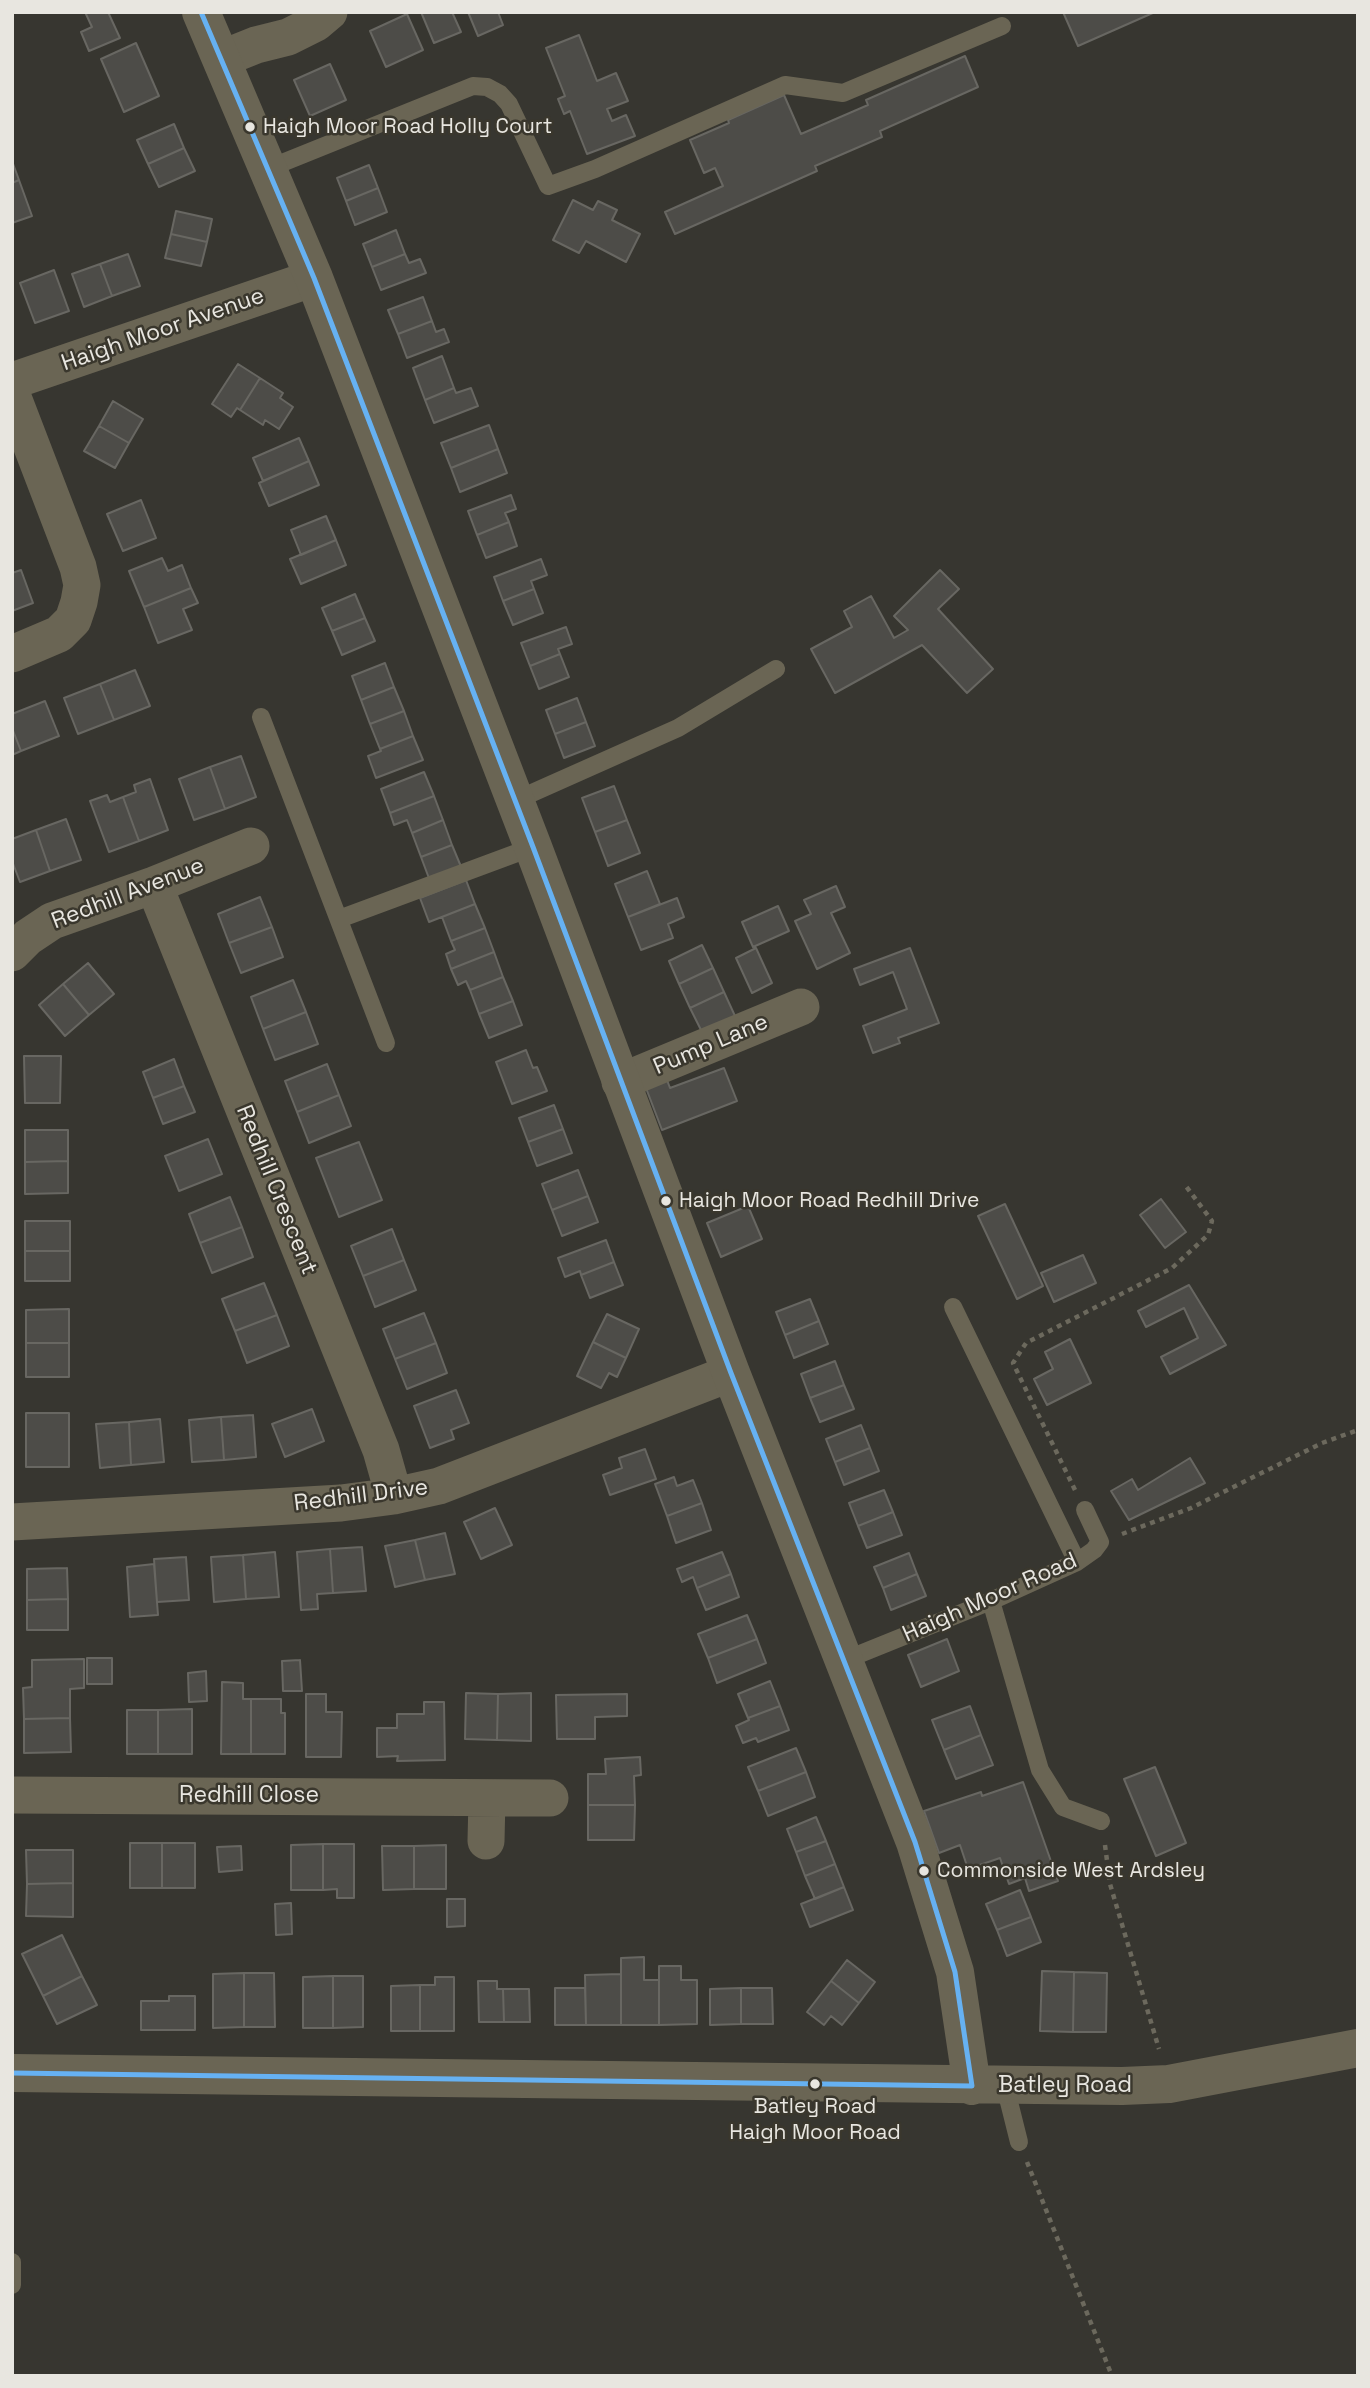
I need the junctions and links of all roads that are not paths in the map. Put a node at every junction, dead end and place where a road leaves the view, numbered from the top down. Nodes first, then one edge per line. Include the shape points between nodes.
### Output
1 (201, 12) edge
2 (329, 12) edge
3 (1002, 26) dead end
4 (221, 59) junction
5 (267, 169) junction
6 (314, 278) junction
7 (12, 381) edge
8 (12, 395) edge
9 (12, 654) edge
10 (776, 669) dead end
11 (261, 717) dead end
12 (514, 801) junction
13 (251, 846) dead end
14 (533, 847) junction
15 (154, 885) junction
16 (339, 919) junction
17 (12, 953) edge
18 (801, 1007) dead end
19 (386, 1043) dead end
20 (620, 1082) junction
21 (953, 1307) dead end
22 (731, 1373) junction
23 (394, 1496) junction
24 (1085, 1510) road end
25 (12, 1522) edge
26 (1077, 1562) junction
27 (990, 1601) junction
28 (845, 1660) junction
29 (12, 1795) edge
30 (487, 1798) junction
31 (550, 1798) dead end
32 (1101, 1821) road end
33 (486, 1841) dead end
34 (1358, 2048) edge
35 (12, 2073) edge
36 (987, 2086) junction
37 (1019, 2142) road end
38 (12, 2262) edge
39 (12, 2285) edge

1 - 4 street
2 - 4 street via 288,37
3 - 5 lane via 843,93 785,85 548,186 509,104 487,87 473,86
4 - 5 street
5 - 6 street
6 - 7 street, Haigh Moor Avenue
6 - 12 street
8 - 9 street via 82,585 73,620 60,634
10 - 12 lane via 678,728
11 - 16 lane
12 - 14 street
13 - 15 street, Redhill Avenue
14 - 16 lane
14 - 20 street
15 - 17 street, Redhill Avenue via 52,921
15 - 23 street, Redhill Crescent via 381,1450
16 - 19 lane
18 - 20 street, Pump Lane
20 - 22 street
21 - 26 lane
22 - 23 street, Redhill Drive via 439,1486
22 - 28 street
23 - 25 street, Redhill Drive
24 - 26 lane, Haigh Moor Road via 1100,1542
26 - 27 lane, Haigh Moor Road
27 - 28 lane, Haigh Moor Road
27 - 32 lane via 1040,1770 1063,1807
28 - 36 street via 915,1842
29 - 30 street, Redhill Close
30 - 31 street, Redhill Close
30 - 33 street
34 - 36 street, Batley Road via 1169,2084
35 - 36 street, Batley Road
36 - 37 lane via 1009,2102
38 - 39 lane

